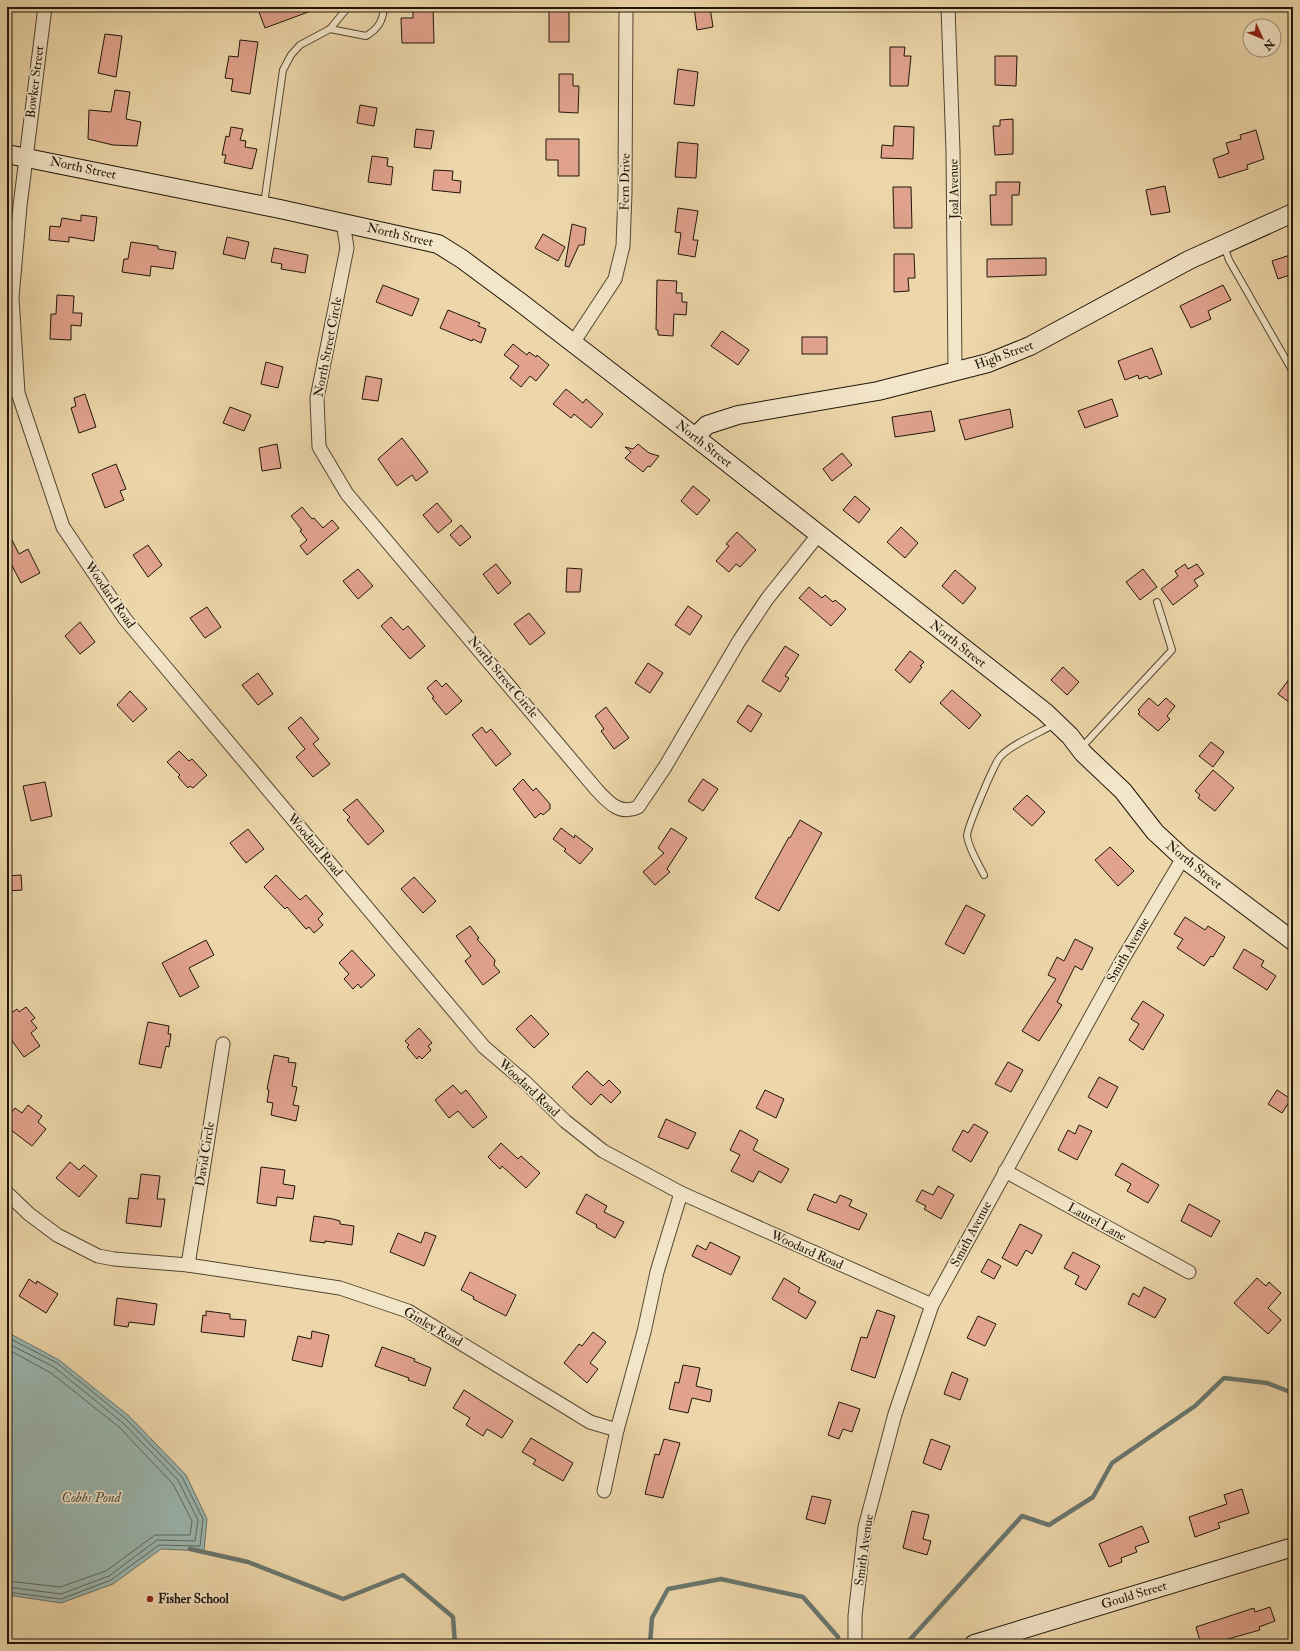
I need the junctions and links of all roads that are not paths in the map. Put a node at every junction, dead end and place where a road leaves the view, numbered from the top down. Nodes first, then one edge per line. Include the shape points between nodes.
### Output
1 (45, 7) edge
2 (348, 7) edge
3 (384, 7) edge
4 (626, 7) edge
5 (948, 7) edge
6 (330, 29) junction
7 (7, 154) edge
8 (26, 157) junction
9 (263, 205) junction
10 (1293, 213) edge
11 (344, 222) junction
12 (1224, 244) junction
13 (572, 343) junction
14 (955, 371) junction
15 (1293, 372) edge
16 (13, 395) edge
17 (695, 437) junction
18 (818, 535) junction
19 (1157, 602) dead end
20 (1056, 723) junction
21 (1080, 749) junction
22 (1183, 858) junction
23 (984, 875) dead end
24 (1293, 941) edge
25 (222, 1044) dead end
26 (1005, 1171) junction
27 (7, 1193) edge
28 (682, 1193) junction
29 (188, 1265) junction
30 (1189, 1272) dead end
31 (932, 1305) junction
32 (617, 1430) junction
33 (604, 1491) dead end
34 (1293, 1547) edge
35 (855, 1644) edge
36 (974, 1644) edge

1 - 8 street, Bowker Street
2 - 6 lane
3 - 6 lane via 383,19 374,31 366,36
4 - 13 street, Fern Drive via 623,246 615,280
5 - 14 street, Joal Avenue via 953,151
6 - 9 lane via 300,45 283,70
7 - 8 street, North Street
8 - 9 street, North Street
8 - 16 street, Woodard Road via 12,298
9 - 11 street, North Street
10 - 12 street, High Street
11 - 13 street, North Street via 438,244 462,259
11 - 18 street, North Street Circle via 347,248 317,398 320,447 347,494 596,790 616,808 631,810 638,807 665,767 743,635 767,599
12 - 14 street, High Street via 1170,269 1030,346 988,363
12 - 15 lane via 1229,260
13 - 17 street, North Street
14 - 17 street, High Street via 878,391 738,415 707,425
16 - 28 street, Woodard Road via 63,527 125,619 202,713 484,1047 565,1121 603,1151
17 - 18 street, North Street
18 - 20 street, North Street
19 - 21 lane via 1172,650
20 - 21 street, North Street
20 - 23 lane via 1000,757 967,835 974,857
21 - 22 street, North Street via 1123,791 1155,832
22 - 24 street, North Street
22 - 26 street, Smith Avenue via 1121,962
25 - 29 street, David Circle
26 - 30 street, Laurel Lane
26 - 31 street, Smith Avenue
27 - 29 street, Ginley Road via 57,1235 76,1247 98,1256
28 - 31 street, Woodard Road
28 - 32 street via 657,1272 644,1332
29 - 32 street, Ginley Road via 340,1288 402,1309 590,1422
31 - 35 street, Smith Avenue via 895,1414 865,1527 855,1616
32 - 33 street
34 - 36 street, Gould Street

